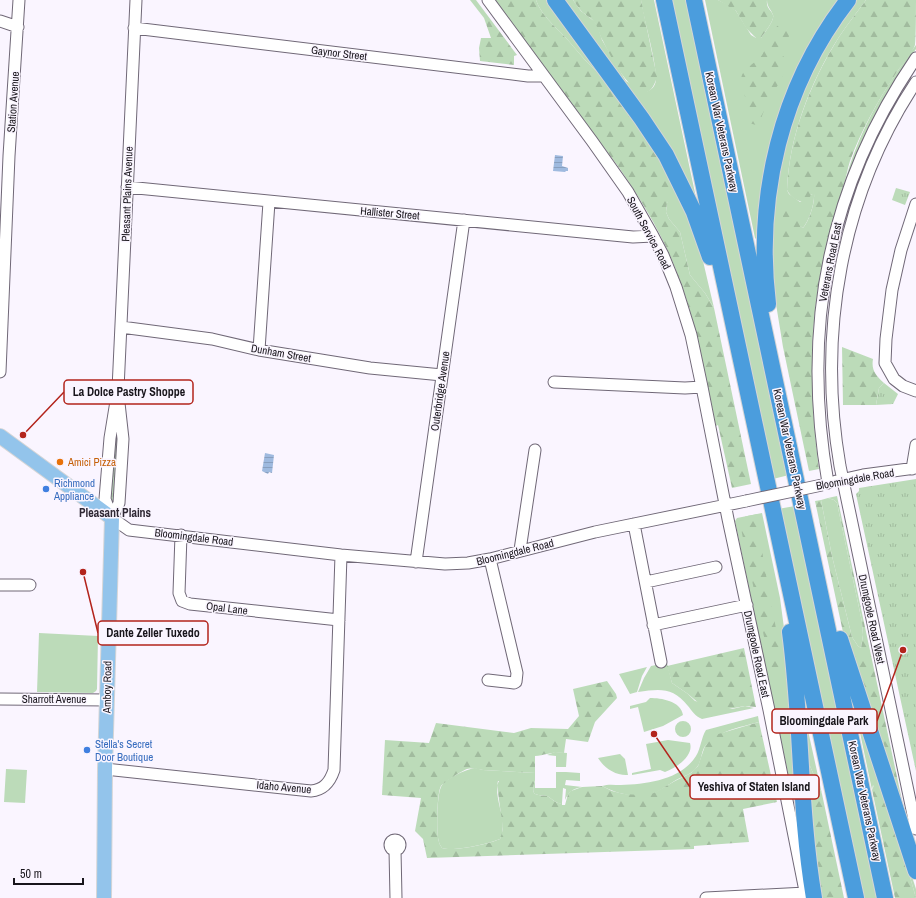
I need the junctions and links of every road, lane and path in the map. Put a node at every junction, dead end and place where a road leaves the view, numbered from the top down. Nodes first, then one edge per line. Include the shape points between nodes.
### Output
1 (19, 0) edge
2 (136, 0) edge
3 (488, 0) edge
4 (555, 0) edge
5 (694, 0) edge
6 (848, 0) edge
7 (665, 2) edge
8 (0, 21) edge
9 (18, 27) junction
10 (134, 28) junction
11 (916, 58) edge
12 (544, 76) junction
13 (916, 82) edge
14 (127, 187) junction
15 (269, 202) junction
16 (916, 204) edge
17 (464, 220) junction
18 (653, 236) junction
19 (121, 327) junction
20 (259, 350) junction
21 (742, 368) junction
22 (0, 372) edge
23 (442, 375) junction
24 (554, 382) dead end
25 (702, 387) junction
26 (916, 391) edge
27 (783, 418) junction
28 (0, 436) edge
29 (916, 445) edge
30 (535, 450) dead end
31 (914, 469) edge
32 (842, 480) junction
33 (825, 484) junction
34 (726, 505) junction
35 (774, 516) junction
36 (112, 518) junction
37 (634, 524) junction
38 (181, 535) junction
39 (809, 538) junction
40 (520, 550) junction
41 (341, 555) junction
42 (490, 559) junction
43 (416, 562) junction
44 (716, 567) dead end
45 (646, 582) junction
46 (0, 585) edge
47 (30, 585) dead end
48 (747, 605) junction
49 (339, 620) junction
50 (653, 624) junction
51 (661, 662) dead end
52 (488, 680) dead end
53 (0, 699) edge
54 (107, 700) junction
55 (105, 768) junction
56 (916, 829) edge
57 (396, 850) dead end
58 (916, 871) edge
59 (809, 896) edge
60 (104, 898) edge
61 (396, 898) edge
62 (706, 898) edge
63 (856, 898) edge
64 (885, 898) edge

1 - 9 street, Station Avenue
2 - 10 street, Pleasant Plains Avenue
3 - 12 street, South Service Road
4 - 21 highway via 650,131 673,168 706,244
5 - 27 highway, Korean War Veterans Parkway
6 - 27 highway via 819,43 796,89 780,132 771,175 765,271
7 - 21 highway
8 - 9 street
9 - 22 street, Station Avenue via 9,156
10 - 12 street, Gaynor Street
10 - 14 street, Pleasant Plains Avenue
11 - 33 street, Veterans Road East via 884,109 861,156 833,238 820,319 817,370
12 - 18 street, South Service Road via 616,175
13 - 32 street, Veterans Road East via 890,127 866,179 839,276 832,326 831,377 834,428
14 - 15 street, Hallister Street
14 - 19 street, Pleasant Plains Avenue
15 - 17 street, Hallister Street
15 - 20 street
16 - 26 street via 901,250 892,290 885,363 894,379
17 - 18 street, Hallister Street via 636,237
17 - 23 street, Outerbridge Avenue
18 - 25 street, South Service Road via 682,305
19 - 20 street, Dunham Street via 212,339
19 - 36 street, Pleasant Plains Avenue via 118,389 110,438 105,499
20 - 23 street, Dunham Street via 370,368
21 - 35 highway
23 - 43 street, Outerbridge Avenue
24 - 25 street
25 - 34 street, South Service Road
27 - 39 highway, Korean War Veterans Parkway
28 - 36 main road
29 - 31 street
30 - 40 street
31 - 32 street, Bloomingdale Road
32 - 33 street, Bloomingdale Road
32 - 56 street, Drumgoole Road West
33 - 34 street, Bloomingdale Road, bridge
34 - 37 street, Bloomingdale Road
34 - 48 street, Drumgoole Road East
35 - 59 highway via 794,672
35 - 63 highway
36 - 38 street, Bloomingdale Road via 129,530
36 - 54 main road, Amboy Road
37 - 40 street, Bloomingdale Road
37 - 45 street
38 - 41 street, Bloomingdale Road
38 - 49 street, Opal Lane via 179,592 182,601 190,604
39 - 58 highway via 846,660
39 - 64 highway, Korean War Veterans Parkway
40 - 42 street, Bloomingdale Road
41 - 43 street, Bloomingdale Road
41 - 49 street, Idaho Avenue
42 - 43 street, Bloomingdale Road via 445,564
42 - 52 street via 517,678 514,684
44 - 45 street
45 - 50 street
46 - 47 street
48 - 50 street
48 - 59 street, Drumgoole Road East
49 - 55 street, Idaho Avenue via 334,770 329,781 321,788 310,790
50 - 51 street
53 - 54 street, Sharrott Avenue
54 - 55 main road, Amboy Road
55 - 60 main road, Amboy Road
57 - 61 street
59 - 62 street

